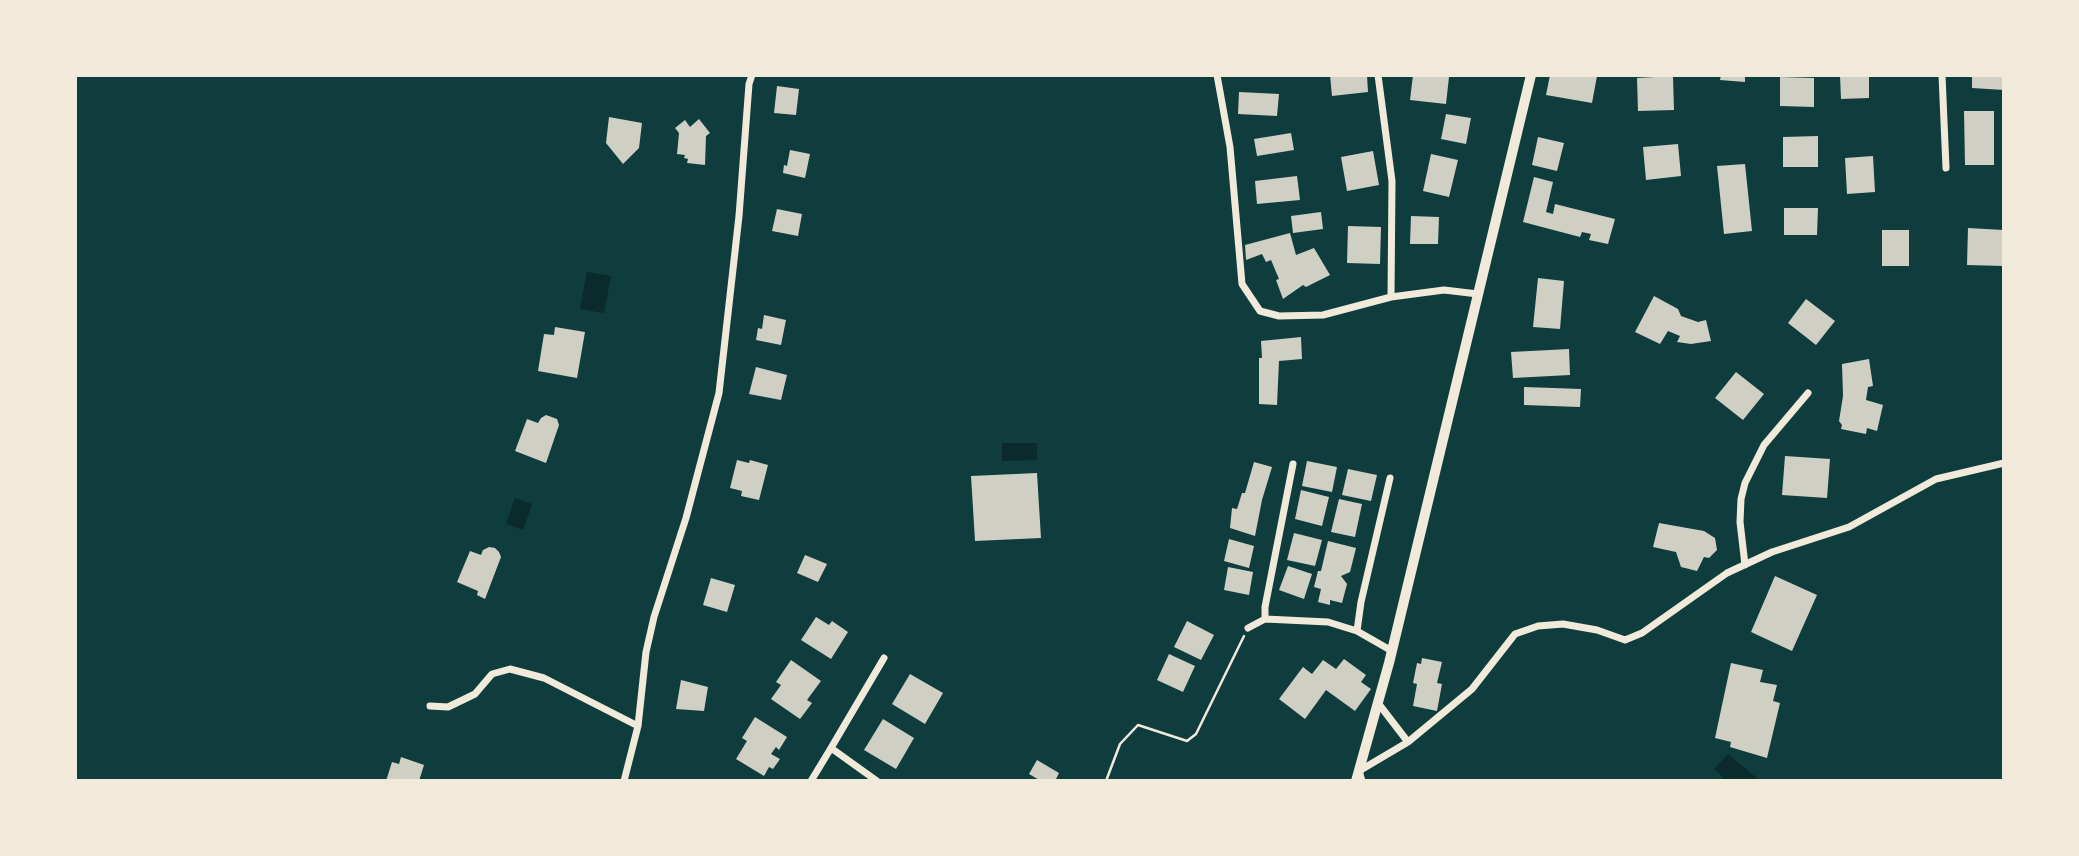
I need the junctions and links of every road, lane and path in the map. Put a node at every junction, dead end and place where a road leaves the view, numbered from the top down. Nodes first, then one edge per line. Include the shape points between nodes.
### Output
1 (752, 75) edge
2 (1217, 75) edge
3 (1378, 75) edge
4 (1531, 75) edge
5 (1942, 75) edge
6 (1946, 169) dead end
7 (1478, 294) junction
8 (1391, 297) junction
9 (1808, 393) dead end
10 (2004, 463) edge
11 (1293, 464) dead end
12 (1390, 478) dead end
13 (1745, 565) junction
14 (1265, 619) junction
15 (1248, 628) joint
16 (1357, 631) junction
17 (1392, 651) junction
18 (884, 657) dead end
19 (1378, 703) junction
20 (430, 706) dead end
21 (638, 726) junction
22 (1408, 742) junction
23 (831, 748) junction
24 (1359, 778) edge
25 (624, 781) edge
26 (811, 781) edge
27 (877, 781) edge
28 (1106, 781) edge

1 - 21 street via 719,393 654,618
2 - 8 street via 1230,147 1242,284 1260,311 1279,316 1323,315
3 - 8 street via 1392,181
4 - 7 street
5 - 6 street
7 - 8 street via 1444,290
7 - 17 street
9 - 13 street via 1764,445 1745,483 1740,522
10 - 13 street via 1936,479 1849,527
11 - 14 street
12 - 16 street
13 - 22 street via 1625,640 1563,624 1516,634 1472,690
14 - 15 street
14 - 16 street via 1328,622
15 - 28 path via 1196,734 1187,741 1138,725 1120,744
16 - 17 street
17 - 19 street
18 - 23 street
19 - 22 street
19 - 24 street
20 - 21 street via 449,708 475,694 492,674 510,669 544,678
21 - 25 street
22 - 24 street
23 - 26 street
23 - 27 street

